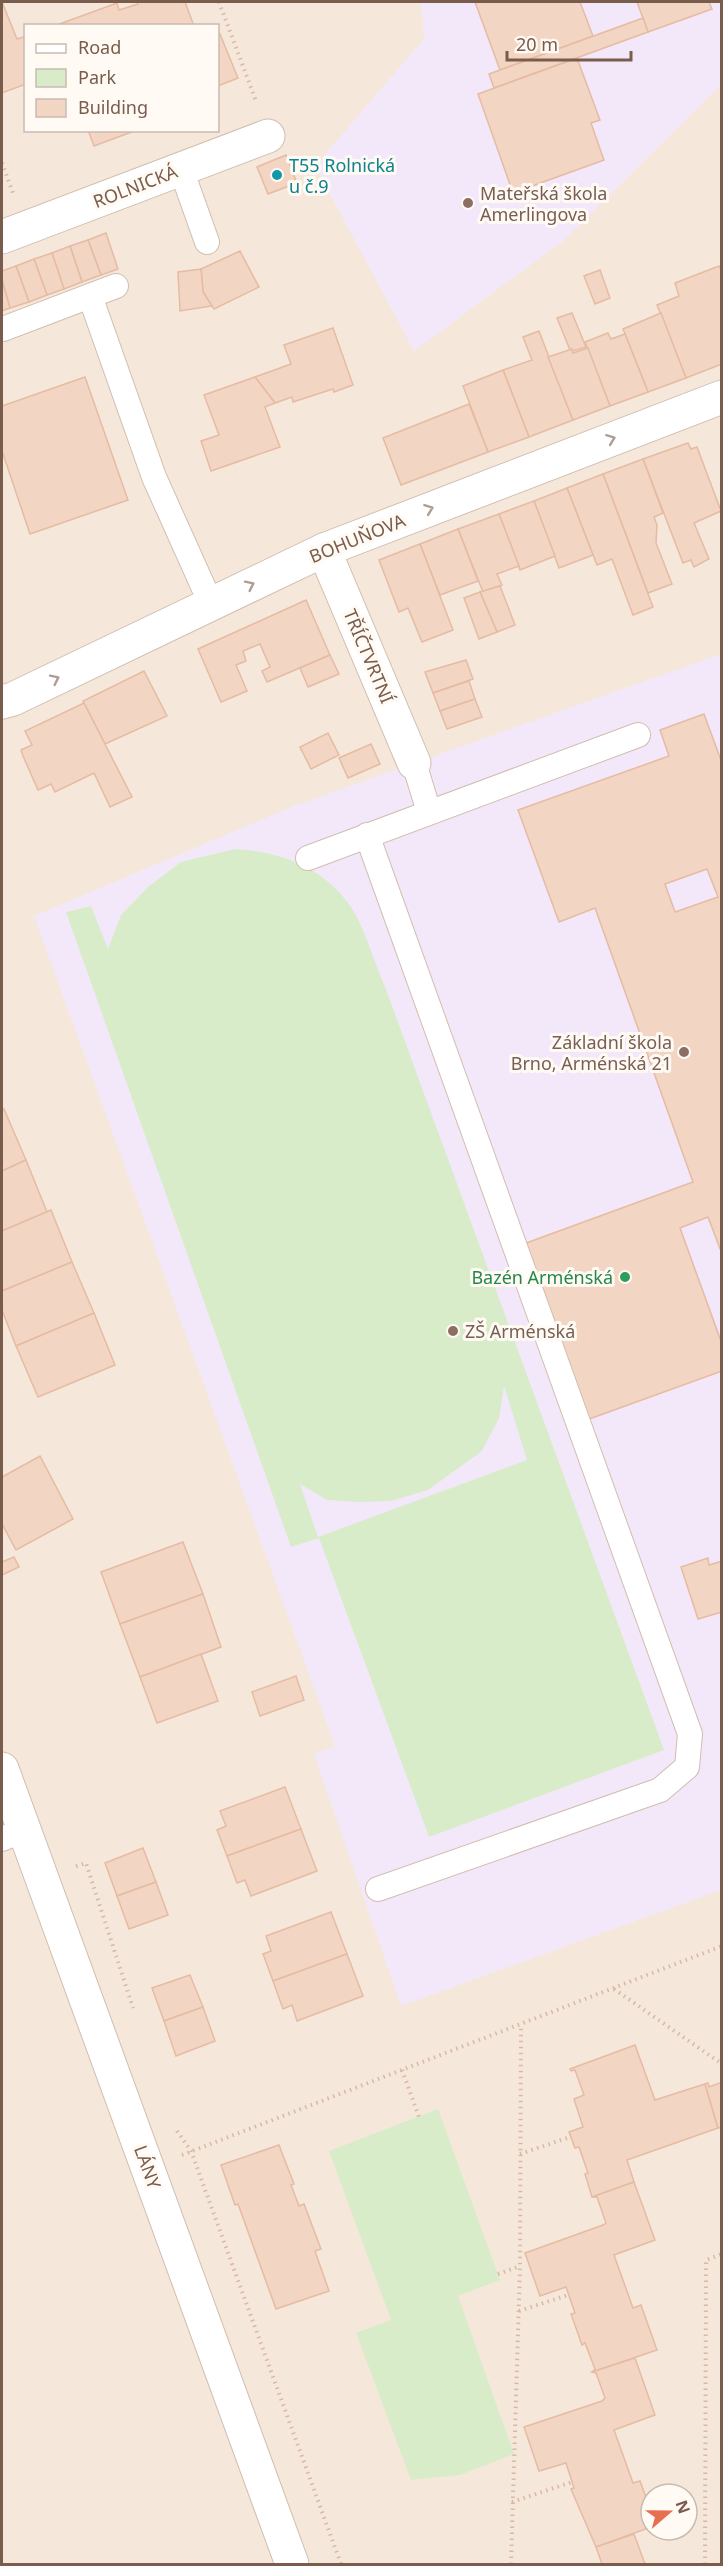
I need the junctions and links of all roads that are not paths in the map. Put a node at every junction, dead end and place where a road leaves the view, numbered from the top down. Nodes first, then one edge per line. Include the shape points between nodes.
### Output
1 (268, 136) road end
2 (181, 169) junction
3 (2, 237) edge
4 (207, 242) dead end
5 (116, 286) dead end
6 (90, 296) junction
7 (3, 329) dead end
8 (722, 397) edge
9 (324, 550) junction
10 (211, 604) junction
11 (2, 702) edge
12 (638, 735) dead end
13 (414, 763) joint
14 (429, 812) junction
15 (367, 835) junction
16 (308, 858) dead end
17 (2, 1769) edge
18 (13, 1834) edge
19 (378, 1889) dead end
20 (292, 2565) edge

1 - 2 street, ROLNICKÁ
2 - 3 street, ROLNICKÁ
2 - 4 lane
5 - 6 lane
6 - 7 lane
6 - 10 lane via 153,477
9 -> 8 street, BOHUŇOVA
10 -> 9 street, BOHUŇOVA
9 - 13 street, TŘÍČTVRTNÍ
11 -> 10 street, BOHUŇOVA
12 - 14 lane
13 - 14 lane
14 - 15 lane
15 - 16 lane
15 - 19 lane via 690,1734 687,1767 660,1790
17 - 18 street, LÁNY
18 - 20 street, LÁNY via 148,2169

